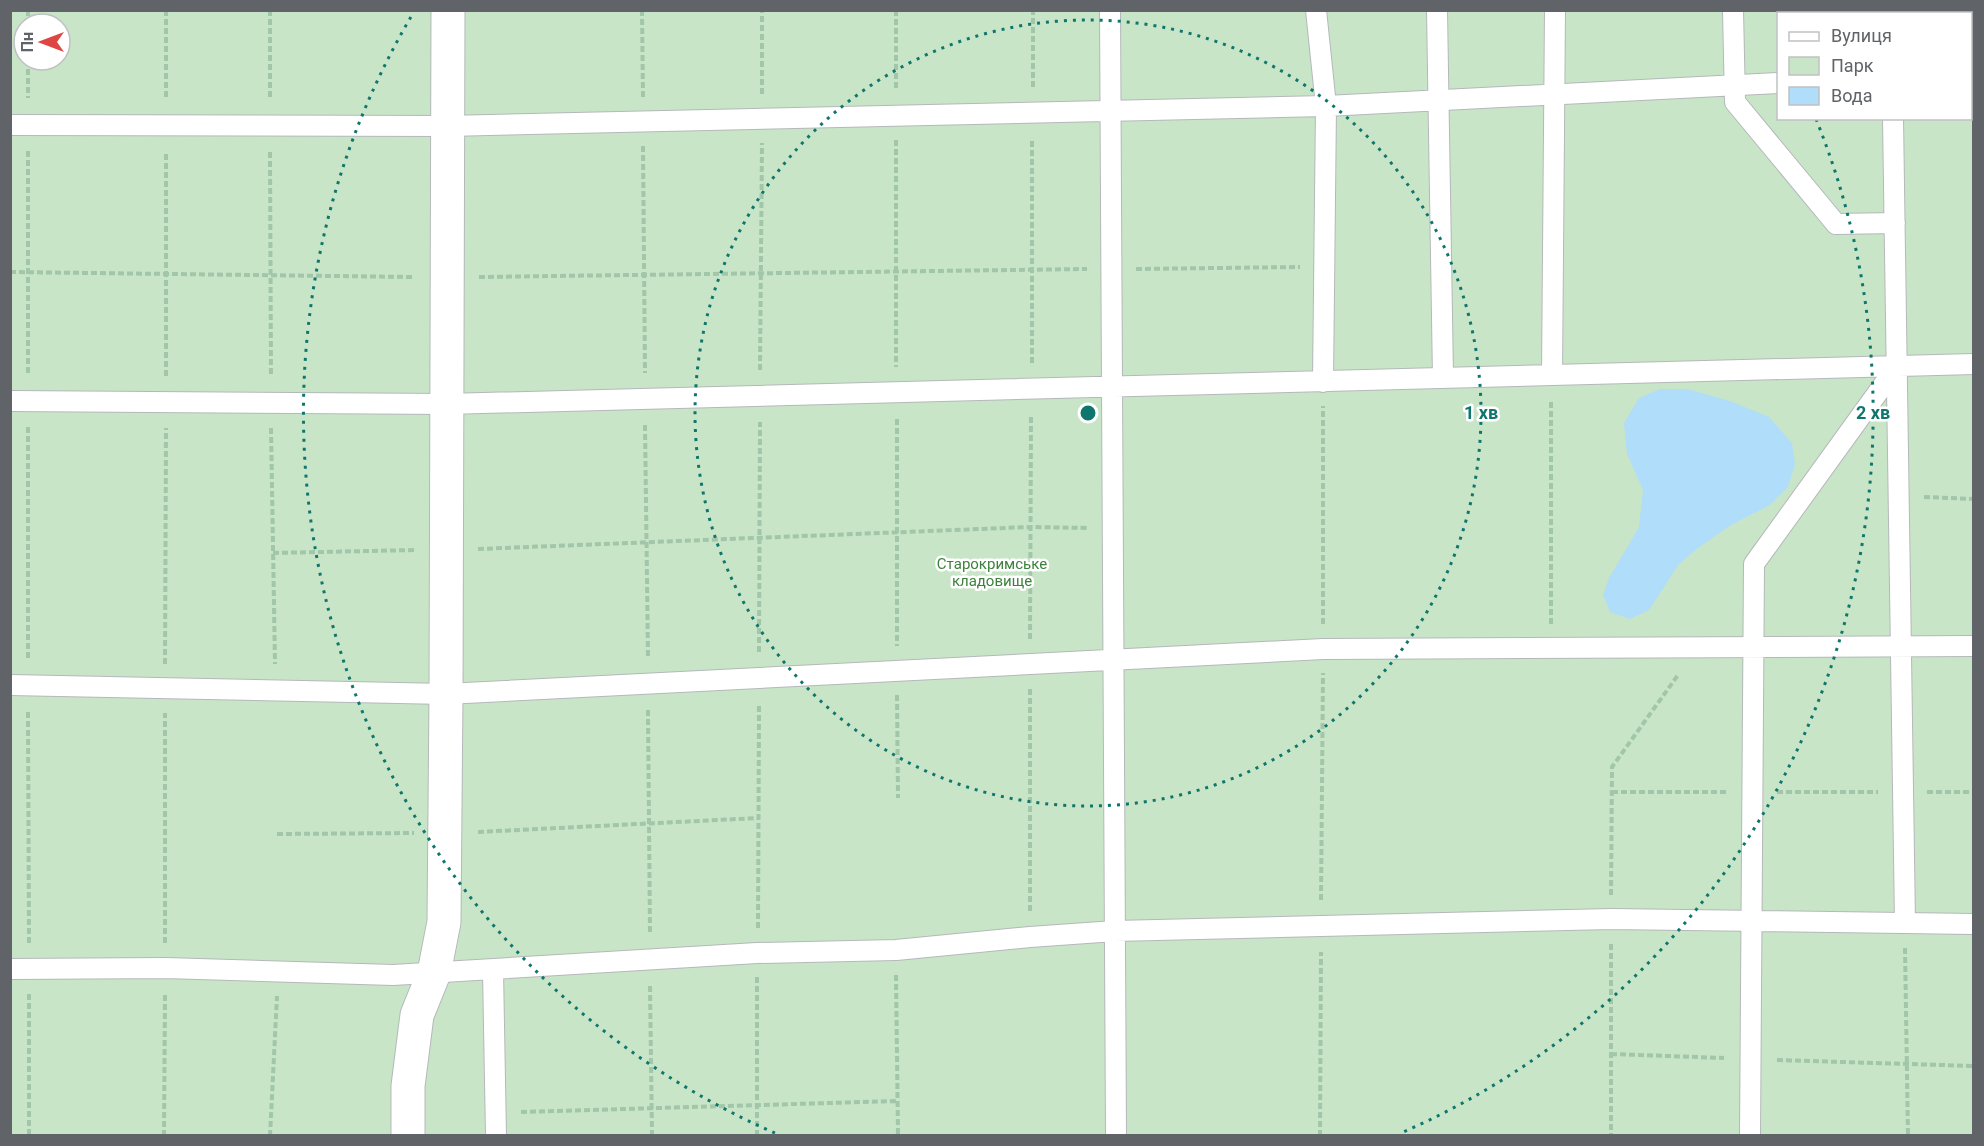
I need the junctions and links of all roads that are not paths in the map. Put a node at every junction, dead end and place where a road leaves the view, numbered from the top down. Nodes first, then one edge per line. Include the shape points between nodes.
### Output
1 (448, 10) edge
2 (1110, 10) edge
3 (1316, 10) edge
4 (1437, 10) edge
5 (1555, 10) edge
6 (1733, 10) edge
7 (1777, 83) edge
8 (1735, 85) junction
9 (1553, 94) junction
10 (1438, 100) junction
11 (1326, 106) junction
12 (1111, 111) junction
13 (1893, 120) edge
14 (19, 125) edge
15 (447, 126) junction
16 (1895, 223) junction
17 (1974, 364) edge
18 (1897, 366) junction
19 (1551, 375) junction
20 (1443, 378) junction
21 (1323, 382) junction
22 (1112, 388) junction
23 (19, 401) edge
24 (447, 404) junction
25 (1974, 646) edge
26 (1901, 647) junction
27 (1754, 648) junction
28 (1114, 660) junction
29 (19, 686) edge
30 (446, 694) junction
31 (1751, 921) junction
32 (1905, 923) junction
33 (1974, 924) edge
34 (1115, 931) junction
35 (20, 969) edge
36 (493, 970) junction
37 (434, 973) junction
38 (408, 1136) edge
39 (496, 1136) edge
40 (1116, 1136) edge
41 (1750, 1136) edge

1 - 15 street
2 - 12 lane
3 - 11 lane
4 - 10 lane
5 - 9 lane
6 - 8 lane
7 - 8 lane
8 - 9 lane
8 - 16 lane via 1736,102 1836,224
9 - 10 lane
9 - 19 lane
10 - 11 lane
10 - 20 lane
11 - 12 lane
11 - 21 lane
12 - 15 lane
12 - 22 lane
13 - 16 lane
14 - 15 lane
15 - 24 street
16 - 18 lane
17 - 18 lane
18 - 19 lane
18 - 26 lane
18 - 27 lane via 1754,564
19 - 20 lane
20 - 21 lane
21 - 22 lane
22 - 24 lane
22 - 28 lane
23 - 24 lane
24 - 30 street
25 - 26 lane
26 - 27 lane
26 - 32 lane
27 - 28 lane via 1323,649
27 - 31 lane
28 - 30 lane
28 - 34 lane
29 - 30 lane
30 - 37 street via 444,922
31 - 32 lane
31 - 34 lane via 1611,919
31 - 41 lane
32 - 33 lane
34 - 36 lane via 896,950 757,953
34 - 40 lane
35 - 37 lane
36 - 37 lane
36 - 39 lane
37 - 38 street via 417,1015 408,1086

